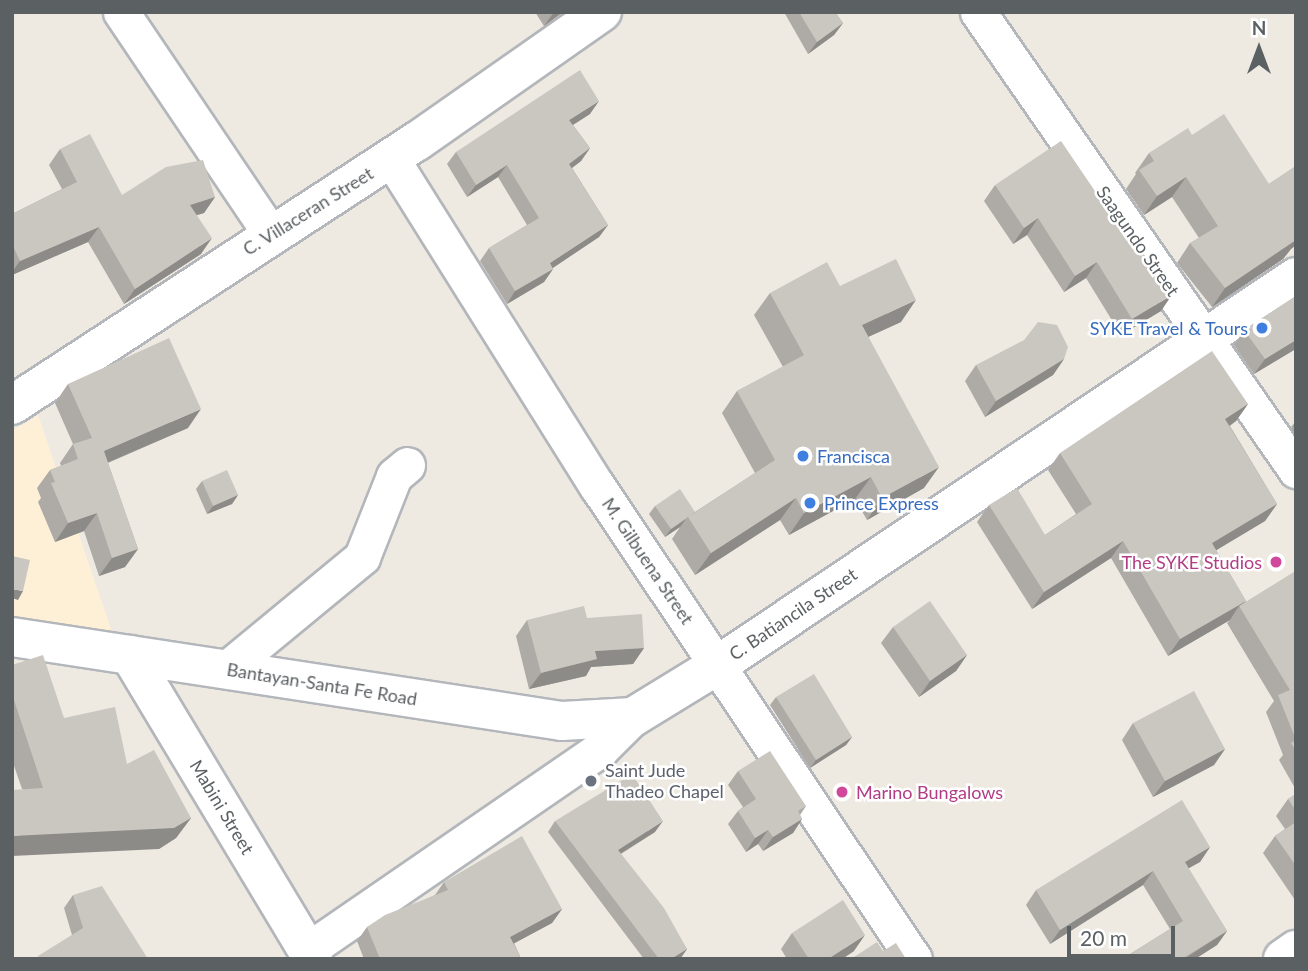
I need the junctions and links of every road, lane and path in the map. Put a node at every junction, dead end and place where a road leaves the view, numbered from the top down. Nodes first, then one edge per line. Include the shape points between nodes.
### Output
1 (121, 12) edge
2 (601, 12) edge
3 (978, 12) edge
4 (391, 158) junction
5 (271, 234) junction
6 (1296, 277) edge
7 (1205, 337) junction
8 (12, 405) edge
9 (407, 464) dead end
10 (1296, 470) edge
11 (12, 637) edge
12 (130, 655) junction
13 (718, 665) junction
14 (225, 670) junction
15 (633, 717) junction
16 (1296, 950) edge
17 (305, 956) edge
18 (914, 959) edge
19 (1283, 959) edge

1 - 5 street
2 - 4 main road, C. Villaceran Street
3 - 7 street, Saagundo Street
4 - 5 main road, C. Villaceran Street
4 - 13 street, M. Gilbuena Street via 597,486
5 - 8 main road, C. Villaceran Street
6 - 7 main road, C. Batiancila Street
7 - 10 street, Saagundo Street
7 - 13 main road, C. Batiancila Street
9 - 14 street via 394,476 362,557
11 - 12 main road, Bantayan-Santa Fe Road
12 - 14 main road, Bantayan-Santa Fe Road
12 - 17 main road, Mabini Street
13 - 15 main road, C. Batiancila Street
13 - 18 street, M. Gilbuena Street
14 - 15 main road, Bantayan-Santa Fe Road via 562,721
15 - 17 street, C. Batiancila Street via 601,748
16 - 19 main road

